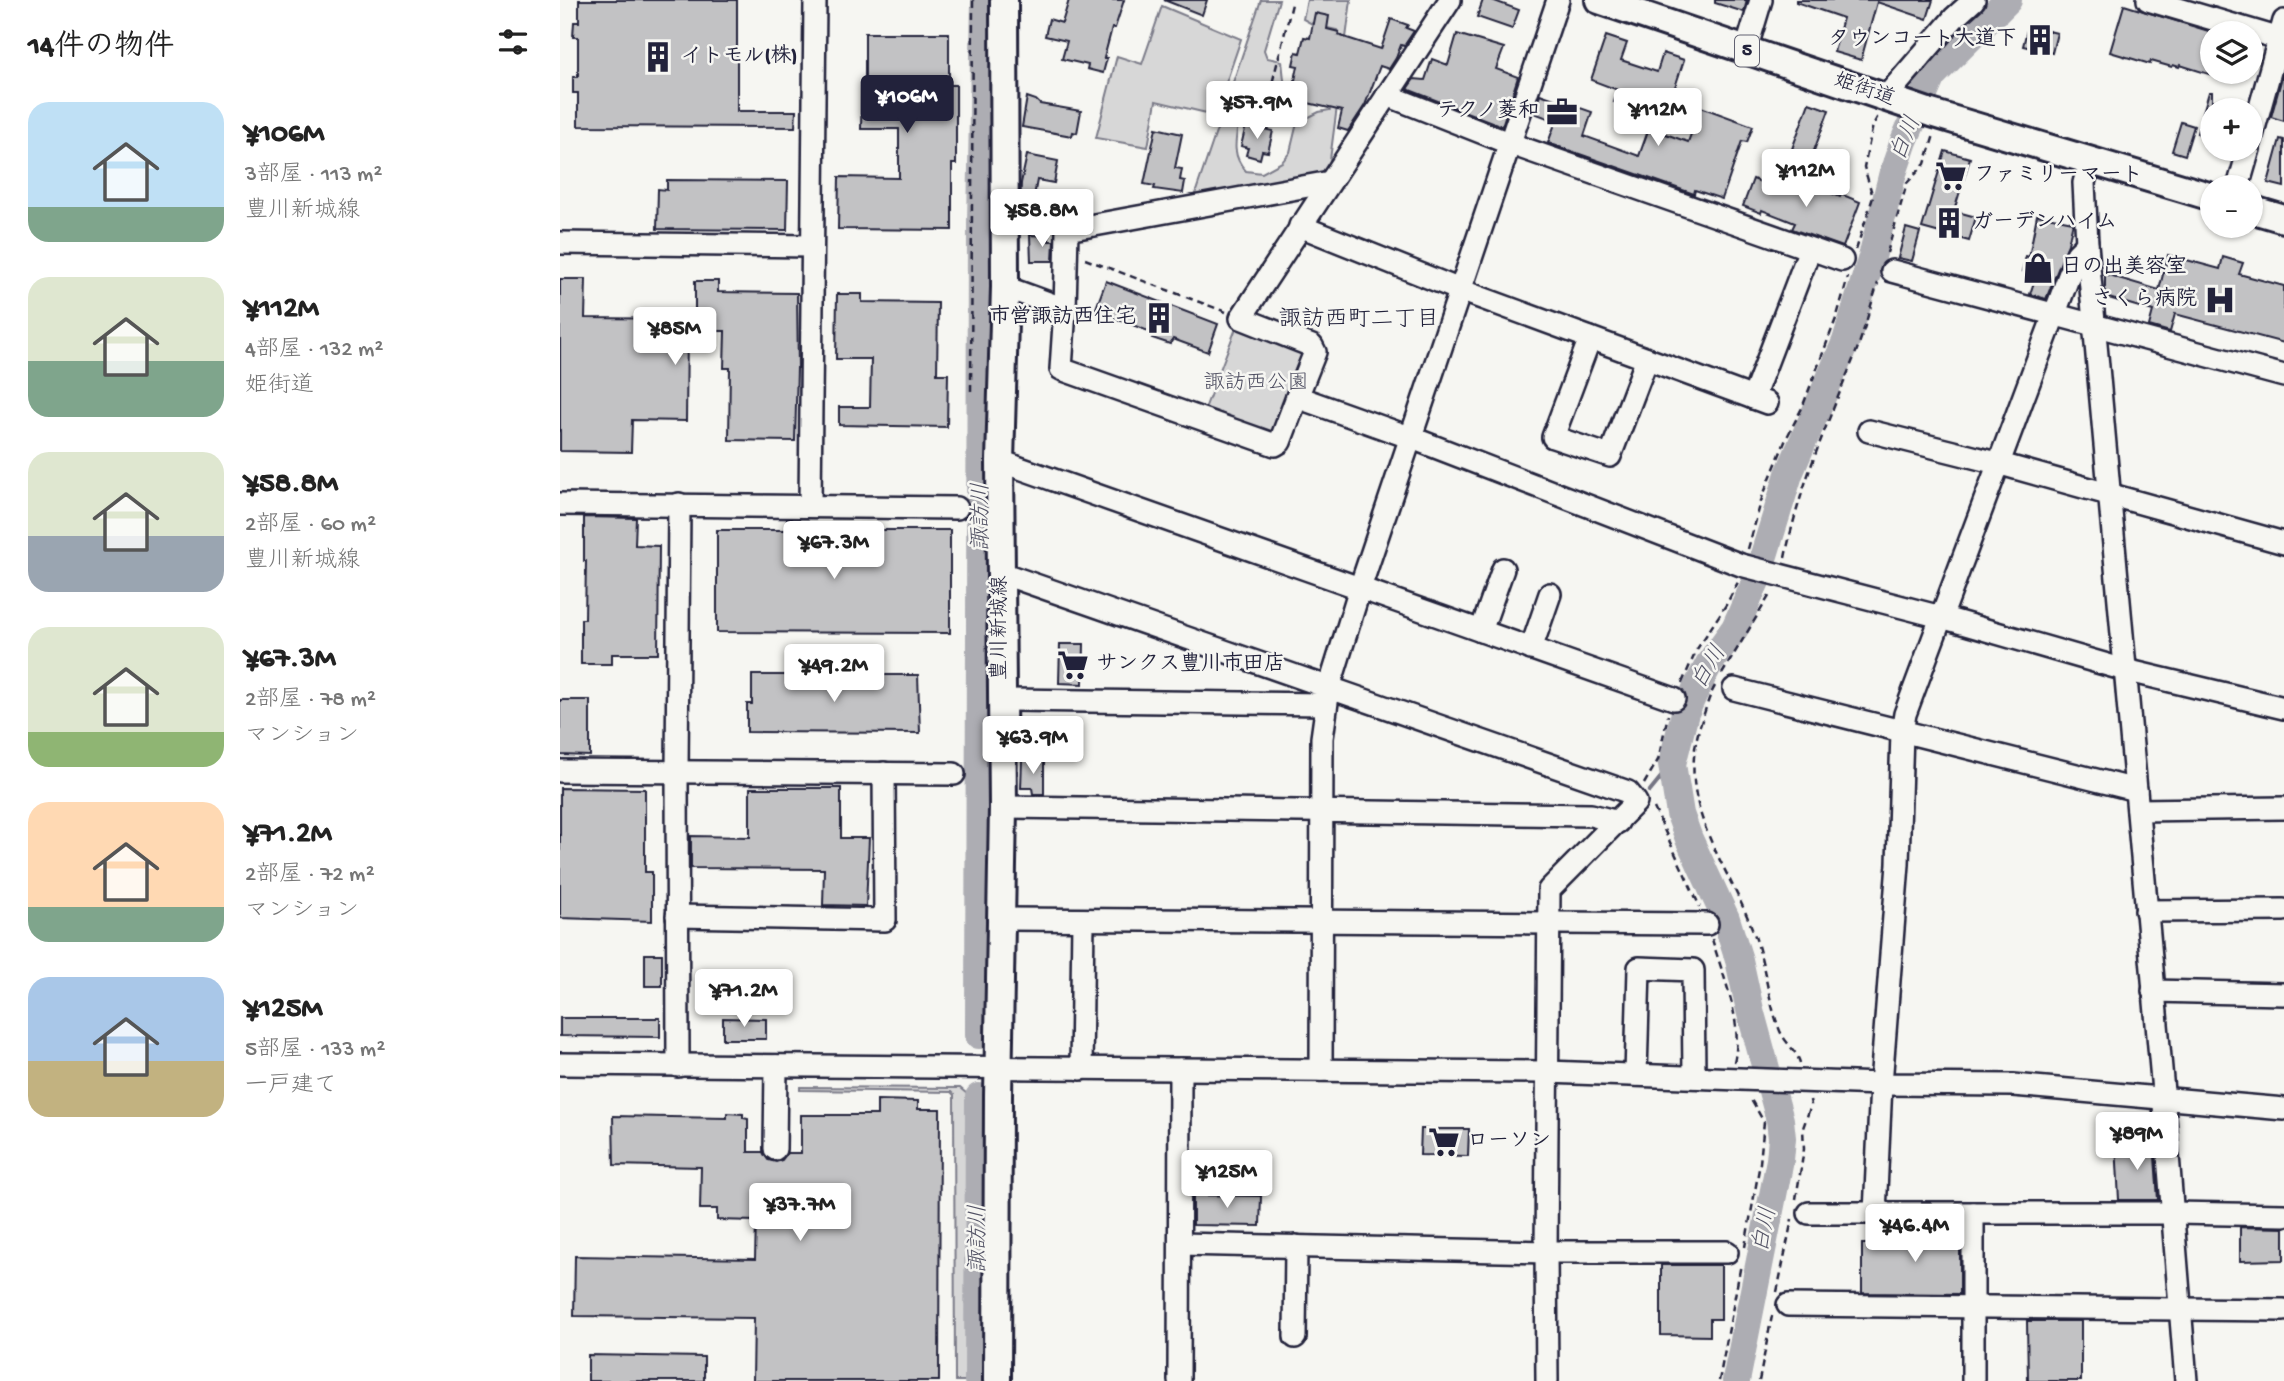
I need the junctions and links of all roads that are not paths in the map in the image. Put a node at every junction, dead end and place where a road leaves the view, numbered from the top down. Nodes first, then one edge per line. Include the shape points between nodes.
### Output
1 (815, 0) edge
2 (1004, 0) edge
3 (1450, 0) edge
4 (1558, 0) edge
5 (1599, 0) edge
6 (1762, 0) edge
7 (1974, 0) edge
8 (2147, 0) edge
9 (2282, 33) edge
10 (1746, 50) junction
11 (1387, 95) junction
12 (2263, 98) edge
13 (1890, 100) junction
14 (1511, 144) junction
15 (2090, 162) junction
16 (1330, 182) junction
17 (2200, 194) edge
18 (2263, 213) edge
19 (2284, 219) edge
20 (1300, 226) junction
21 (560, 243) edge
22 (2087, 244) junction
23 (811, 246) junction
24 (1810, 249) junction
25 (1848, 264) road end
26 (1886, 269) road end
27 (1005, 288) junction
28 (1460, 290) junction
29 (1065, 309) junction
30 (2056, 316) junction
31 (2095, 326) junction
32 (1590, 338) junction
33 (1647, 359) junction
34 (2284, 376) edge
35 (1297, 397) junction
36 (1869, 430) dead end
37 (1412, 438) junction
38 (1000, 461) junction
39 (1997, 463) junction
40 (2111, 496) junction
41 (560, 504) edge
42 (679, 504) junction
43 (810, 505) junction
44 (957, 508) dead end
45 (2284, 543) edge
46 (1503, 569) dead end
47 (1001, 573) junction
48 (1360, 588) junction
49 (1550, 594) dead end
50 (1941, 617) junction
51 (1481, 631) junction
52 (1531, 649) junction
53 (2125, 670) junction
54 (1734, 689) dead end
55 (1327, 696) junction
56 (1674, 699) dead end
57 (1001, 700) junction
58 (2284, 708) edge
59 (1902, 732) junction
60 (560, 771) edge
61 (677, 772) junction
62 (884, 773) junction
63 (954, 774) dead end
64 (2137, 800) junction
65 (1003, 807) junction
66 (2284, 808) edge
67 (1322, 811) junction
68 (1618, 822) junction
69 (2284, 910) edge
70 (2146, 911) junction
71 (677, 916) junction
72 (1000, 919) junction
73 (1083, 920) junction
74 (1321, 921) junction
75 (1549, 923) junction
76 (1707, 924) dead end
77 (2154, 992) junction
78 (2284, 994) edge
79 (560, 1064) edge
80 (678, 1066) junction
81 (776, 1066) junction
82 (998, 1069) junction
83 (1081, 1069) junction
84 (1180, 1069) junction
85 (1321, 1070) junction
86 (1547, 1072) junction
87 (1636, 1075) junction
88 (1694, 1077) junction
89 (1881, 1084) junction
90 (2164, 1098) junction
91 (2284, 1109) edge
92 (775, 1149) dead end
93 (1798, 1213) road end
94 (1875, 1213) junction
95 (1973, 1213) junction
96 (2174, 1213) junction
97 (2284, 1215) edge
98 (1180, 1244) junction
99 (1296, 1246) junction
100 (1546, 1252) junction
101 (1727, 1252) dead end
102 (1779, 1306) road end
103 (1973, 1306) junction
104 (2181, 1308) junction
105 (2284, 1310) edge
106 (1295, 1337) dead end
107 (997, 1381) edge
108 (1179, 1381) edge
109 (1547, 1381) edge
110 (1973, 1381) edge
111 (2186, 1381) edge

1 - 23 street
2 - 27 main road, 豊川新城線
3 - 11 street
4 - 14 street
5 - 10 main road, 姫街道 / 5
6 - 10 street
7 - 13 street via 1954,18
8 - 9 street
9 - 12 street
10 - 13 main road, 姫街道 / 5
11 - 14 street
11 - 16 street
13 - 15 main road, 姫街道 / 5
14 - 24 street
14 - 28 street
15 - 17 main road, 姫街道 / 5
15 - 22 street via 2084,183
16 - 20 street
16 - 29 street via 1066,230
18 - 19 main road
20 - 28 street
20 - 35 street via 1241,318 1312,346 1315,352
21 - 23 street
22 - 30 street via 2077,254
22 - 31 street
23 - 43 street
24 - 25 street
24 - 33 street via 1760,400
26 - 30 street
27 - 29 street
27 - 38 main road, 豊川新城線
28 - 32 street
28 - 37 street
29 - 35 street via 1061,369 1275,445
30 - 31 street
30 - 39 street
31 - 34 street
31 - 40 street
32 - 33 street
32 - 33 street via 1553,438 1610,456
35 - 37 street
36 - 39 street
37 - 48 street
37 - 50 street via 1745,566
38 - 47 main road, 豊川新城線
38 - 48 street
39 - 40 street
39 - 50 street
40 - 45 street
40 - 53 street
41 - 42 street
42 - 43 street
42 - 61 street
43 - 44 street
46 - 51 street
47 - 55 street
47 - 57 main road, 豊川新城線
48 - 51 street
48 - 55 street
49 - 52 street
50 - 53 street
50 - 59 street
51 - 52 street
52 - 56 street
53 - 58 street
53 - 64 street
54 - 59 street
55 - 57 street
55 - 67 street
55 - 68 street via 1628,792 1636,802
57 - 65 main road, 豊川新城線
59 - 64 street
59 - 89 street via 1898,864
60 - 61 street
61 - 62 street
61 - 71 street
62 - 63 street
62 - 71 street via 885,920
64 - 66 street
64 - 70 street
65 - 67 street
65 - 72 main road, 豊川新城線
67 - 68 street via 1591,815
67 - 74 street
68 - 75 street via 1549,890
69 - 70 street
70 - 77 street
71 - 80 street
72 - 73 street
72 - 82 main road, 豊川新城線
73 - 74 street
73 - 83 street
74 - 75 street
74 - 85 street
75 - 76 street
75 - 86 street
77 - 78 street
77 - 90 street
79 - 80 street
80 - 81 street
81 - 82 street
81 - 92 street
82 - 83 street
82 - 107 main road, 豊川新城線
83 - 84 street
84 - 85 street
84 - 98 street
85 - 86 street
86 - 87 street
86 - 100 street
87 - 88 street
87 - 88 street via 1639,968 1693,970
88 - 89 street
89 - 90 street via 2013,1085
89 - 94 street
90 - 91 street
90 - 96 street
93 - 94 street
94 - 95 street
95 - 96 street
95 - 103 street
96 - 97 street
96 - 104 street
98 - 99 street
98 - 108 street
99 - 100 street
99 - 106 street
100 - 101 street
100 - 109 street
102 - 103 street
103 - 104 street
103 - 110 street
104 - 105 street
104 - 111 street

